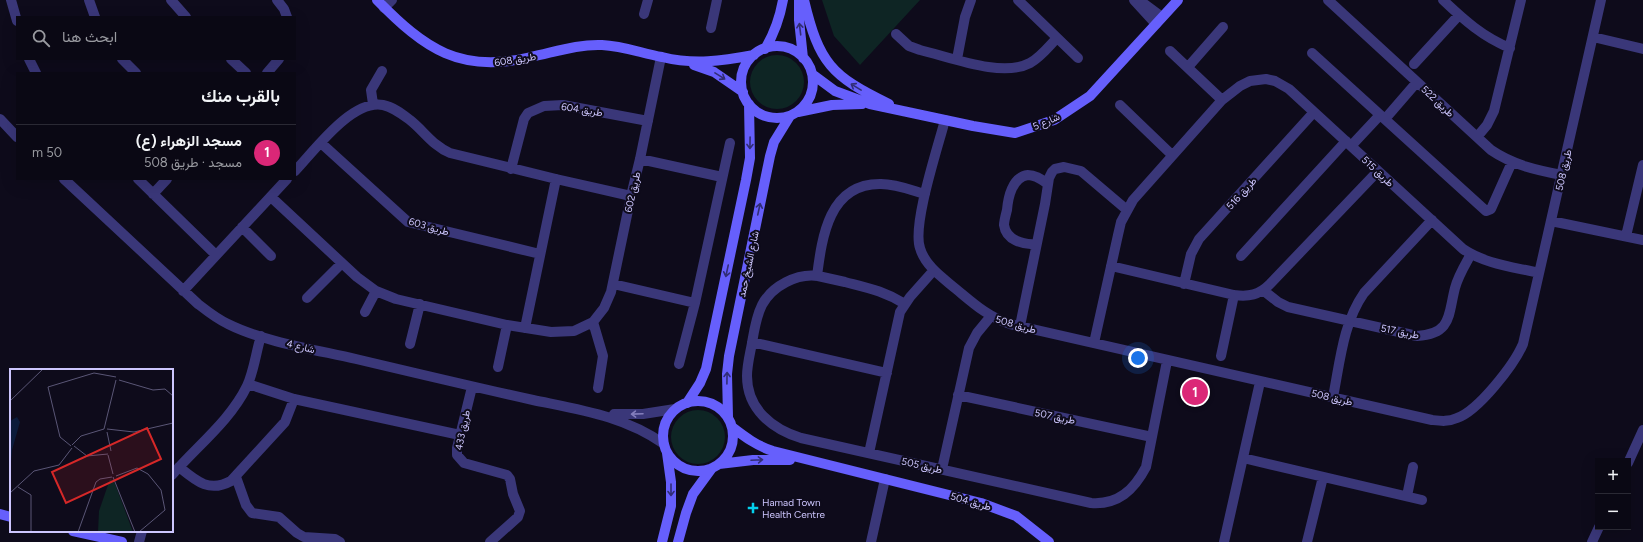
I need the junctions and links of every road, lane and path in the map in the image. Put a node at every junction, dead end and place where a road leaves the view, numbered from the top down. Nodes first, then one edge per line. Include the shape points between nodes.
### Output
1 (11, 0) edge
2 (90, 0) edge
3 (171, 0) edge
4 (277, 0) edge
5 (376, 0) edge
6 (392, 0) edge
7 (648, 0) edge
8 (717, 0) edge
9 (783, 0) edge
10 (799, 0) edge
11 (804, 0) edge
12 (971, 0) edge
13 (1018, 0) edge
14 (1134, 0) edge
15 (1139, 0) edge
16 (1178, 0) edge
17 (1328, 0) edge
18 (1443, 0) edge
19 (1521, 0) edge
20 (1601, 0) edge
21 (384, 8) junction
22 (644, 14) dead end
23 (1459, 15) junction
24 (95, 16) edge
25 (185, 16) edge
26 (287, 16) edge
27 (16, 18) edge
28 (1159, 20) junction
29 (1223, 27) dead end
30 (711, 28) dead end
31 (896, 34) dead end
32 (1593, 37) junction
33 (1057, 38) junction
34 (1510, 48) junction
35 (765, 49) junction
36 (1643, 49) edge
37 (1170, 51) dead end
38 (1312, 53) dead end
39 (754, 55) junction
40 (666, 58) junction
41 (803, 58) junction
42 (1078, 58) dead end
43 (957, 59) junction
44 (30, 60) edge
45 (123, 60) edge
46 (232, 60) edge
47 (278, 60) edge
48 (1414, 64) dead end
49 (1188, 67) junction
50 (382, 71) dead end
51 (36, 72) edge
52 (135, 72) edge
53 (245, 72) edge
54 (268, 72) edge
55 (812, 74) junction
56 (1417, 82) junction
57 (743, 92) junction
58 (1222, 100) junction
59 (373, 104) junction
60 (749, 104) junction
61 (870, 104) junction
62 (1120, 105) dead end
63 (903, 111) junction
64 (1314, 112) junction
65 (794, 114) junction
66 (1382, 117) junction
67 (0, 119) edge
68 (945, 120) junction
69 (648, 121) junction
70 (16, 135) edge
71 (1477, 137) junction
72 (321, 143) junction
73 (730, 143) dead end
74 (1349, 144) junction
75 (1172, 155) junction
76 (640, 159) junction
77 (1512, 162) junction
78 (1643, 164) edge
79 (511, 168) junction
80 (296, 170) edge
81 (1378, 171) junction
82 (1562, 175) junction
83 (722, 178) junction
84 (556, 179) junction
85 (65, 180) edge
86 (139, 180) edge
87 (166, 180) edge
88 (286, 180) edge
89 (1048, 184) junction
90 (153, 194) junction
91 (925, 194) junction
92 (271, 196) junction
93 (631, 196) junction
94 (1127, 210) junction
95 (1432, 220) junction
96 (1551, 221) junction
97 (242, 228) junction
98 (1626, 236) junction
99 (1643, 240) edge
100 (1036, 244) junction
101 (540, 254) junction
102 (1471, 254) junction
103 (216, 255) junction
104 (271, 256) dead end
105 (1241, 256) dead end
106 (342, 263) junction
107 (1111, 266) junction
108 (934, 270) junction
109 (1539, 273) junction
110 (817, 276) junction
111 (613, 284) junction
112 (1184, 284) junction
113 (183, 291) junction
114 (376, 291) junction
115 (1264, 291) junction
116 (1234, 296) junction
117 (307, 298) dead end
118 (695, 303) junction
119 (420, 304) junction
120 (905, 304) junction
121 (366, 312) dead end
122 (991, 316) junction
123 (1350, 320) junction
124 (593, 322) junction
125 (507, 324) junction
126 (1020, 326) junction
127 (525, 328) junction
128 (261, 336) junction
129 (752, 342) junction
130 (1094, 343) junction
131 (410, 344) dead end
132 (1221, 356) dead end
133 (1168, 361) junction
134 (678, 364) dead end
135 (498, 367) dead end
136 (887, 373) junction
137 (1260, 382) junction
138 (248, 384) junction
139 (472, 387) junction
140 (598, 388) dead end
141 (958, 395) junction
142 (1333, 398) junction
143 (294, 399) junction
144 (687, 403) junction
145 (675, 409) junction
146 (590, 412) junction
147 (728, 417) junction
148 (732, 427) junction
149 (1643, 430) edge
150 (460, 435) junction
151 (1152, 437) junction
152 (665, 448) junction
153 (869, 453) junction
154 (1243, 458) junction
155 (1630, 458) edge
156 (804, 460) junction
157 (715, 466) junction
158 (179, 467) junction
159 (1413, 467) dead end
160 (942, 469) junction
161 (173, 474) edge
162 (1323, 477) junction
163 (236, 478) junction
164 (885, 479) junction
165 (1406, 496) junction
166 (1422, 500) dead end
167 (0, 514) edge
168 (10, 517) edge
169 (1598, 530) edge
170 (77, 532) edge
171 (142, 532) edge
172 (122, 542) edge
173 (139, 542) edge
174 (340, 542) edge
175 (490, 542) edge
176 (662, 542) edge
177 (678, 542) edge
178 (871, 542) edge
179 (1049, 542) edge
180 (1224, 542) edge
181 (1307, 542) edge
182 (1592, 542) edge

1 - 27 street
2 - 24 street
3 - 25 street
4 - 26 street
5 - 21 main road, طريق 608
6 - 21 street
7 - 22 street
8 - 30 street
9 - 35 main road via 772,36
41 -> 10 main road
63 -> 11 main road via 851,85 829,64 814,39
12 - 43 street
13 - 33 street
14 - 28 street
15 - 28 street
16 - 28 main road, شارع 5
17 - 56 street, طريق 522
18 - 23 street
19 - 34 street
20 - 32 street, طريق 508
21 - 40 main road, طريق 608 via 440,52 467,60 507,62 591,45 614,46
23 - 34 street via 1489,39
23 - 48 street
28 - 68 main road, شارع 5 via 1090,96 1054,120 1015,132
29 - 49 street
31 - 43 street via 915,48
32 - 36 street
32 - 82 street, طريق 508
33 - 42 street
33 - 43 street via 1036,59 1020,66 993,68
34 - 71 street via 1494,111
35 - 39 main road
35 - 41 main road via 786,48
37 - 49 street
38 - 66 street
39 - 40 main road, طريق 608 via 703,62
39 - 57 main road via 746,64 742,75
40 -> 57 main road, طريق 608 via 714,72
40 - 69 street, طريق 602
41 - 55 main road
44 - 51 street
45 - 52 street
46 - 53 street
47 - 54 street
49 - 58 street
50 - 59 street via 371,90
55 - 61 main road, شارع 5 via 835,91
55 - 65 main road via 810,97 803,108
56 - 66 street
56 - 71 street, طريق 522
57 - 60 main road
58 - 64 street, طريق 515 via 1250,81 1266,79 1282,84
58 - 75 street, طريق 515
59 - 72 street via 354,111
59 - 79 street via 392,108 411,121 442,150
60 - 65 main road via 758,113 770,117 783,118
60 -> 144 main road, شارع الشيخ حمد via 750,158 746,180 706,369
61 - 63 main road, شارع 5
61 - 65 main road, شارع 5 via 832,105
62 - 75 street
63 - 68 main road, شارع 5
64 - 74 street, طريق 515
64 - 112 street, طريق 516 via 1199,239 1191,254
147 -> 65 main road, شارع الشيخ حمد via 728,356 770,156 774,142
66 - 74 street
66 - 77 street via 1486,211 1491,209
67 - 70 street
68 - 91 street, طريق 508
69 - 76 street, طريق 602
69 - 79 street, طريق 604 via 563,105 544,106 528,113 524,119
71 - 77 street, طريق 522 via 1491,150
72 - 80 street
72 - 101 street, طريق 603 via 408,222
73 - 83 street
74 - 81 street, طريق 515
74 - 105 street
75 - 94 street, طريق 515
76 - 83 street
76 - 93 street, طريق 602
77 - 82 street, طريق 522
78 - 98 street
79 - 84 street
81 - 95 street, طريق 515
81 - 115 street
82 - 96 street, طريق 508
83 - 118 street
84 - 93 street
84 - 101 street
85 - 113 street, شارع 4
86 - 90 street
87 - 90 street
88 - 92 street
89 - 94 street via 1050,175 1055,170 1064,167 1076,169 1086,174
89 - 100 street
89 - 100 street via 1034,176 1024,176 1017,181 1008,198 1004,225 1006,231 1019,242
90 - 103 street
91 - 108 street, طريق 508 via 918,238 920,249
91 - 110 street via 880,184 857,188 846,195 836,205 824,232
92 - 97 street
92 - 106 street, طريق 602
93 - 111 street, طريق 602
94 - 107 street, طريق 515 via 1121,222
95 - 102 street, طريق 515
95 - 123 street via 1364,293
96 - 98 street
96 - 109 street, طريق 508
97 - 103 street
97 - 104 street
98 - 99 street
100 - 126 street
101 - 127 street
102 - 109 street, طريق 515
102 - 123 street, طريق 517 via 1457,280 1446,323 1438,331 1417,336
103 - 113 street
106 - 114 street, طريق 602
106 - 117 street
107 - 112 street
107 - 130 street, طريق 515
108 - 120 street
108 - 122 street, طريق 508
109 - 142 street, طريق 508 via 1523,344 1518,355 1504,374 1458,418 1440,421
110 - 120 street, طريق 505 via 881,291
110 - 129 street, طريق 505 via 785,282 772,292 762,305
111 - 118 street
111 - 124 street, طريق 602 via 604,308
112 - 116 street
113 - 128 street, شارع 4 via 218,318
114 - 119 street, طريق 602 via 396,299
114 - 121 street
115 - 116 street via 1247,297
115 - 123 street via 1288,306
116 - 132 street
118 - 134 street
119 - 125 street, طريق 602
119 - 131 street
120 - 136 street via 898,320
122 - 126 street, طريق 508
122 - 141 street via 969,348
123 - 142 street
124 - 127 street, طريق 602 via 574,331 562,333
124 - 140 street via 603,356
125 - 127 street, طريق 602
125 - 135 street
126 - 130 street, طريق 508
128 - 138 street
128 - 139 street, شارع 4
129 - 136 street
129 - 153 street, طريق 505 via 747,368 748,390 757,410 766,420 788,434
130 - 133 street, طريق 508
133 - 137 street, طريق 508
133 - 151 street, طريق 505
136 - 153 street
137 - 142 street, طريق 508
137 - 154 street
138 - 143 street
138 - 158 street via 232,410
139 - 146 street, شارع 4
139 - 150 street, طريق 433
141 - 151 street, طريق 507
141 - 160 street
143 - 150 street
143 - 163 street via 284,422
144 - 145 main road
144 - 147 main road via 707,402 719,408
145 -> 146 street, شارع 4 via 625,415
145 - 152 main road via 663,431
146 - 152 street, شارع 4 via 624,422 650,434
147 - 148 main road
148 - 156 main road, طريق 504 via 762,447
148 - 157 main road via 730,450 724,460
149 - 155 street
150 - 175 street, طريق 433 via 456,452 459,459 468,465 507,475 511,481 514,499 520,509 518,517
151 - 160 street, طريق 505 via 1149,457 1141,476 1123,495 1103,504
152 - 157 main road via 675,462 686,469 699,471
152 -> 176 main road via 671,506
153 - 160 street, طريق 505
154 - 162 street
154 - 180 street
157 -> 156 main road, طريق 504 via 753,460
156 - 164 main road, طريق 504
157 - 177 main road via 693,494
158 - 161 street
158 - 163 street via 210,486 226,484
159 - 165 street
162 - 165 street
162 - 181 street
163 - 174 street via 246,505 252,513 279,517 304,537 335,539
164 - 178 street
164 - 179 main road, طريق 504 via 981,503 1009,513
165 - 166 street
167 - 168 main road
169 - 182 street
170 - 172 main road
171 - 173 street

